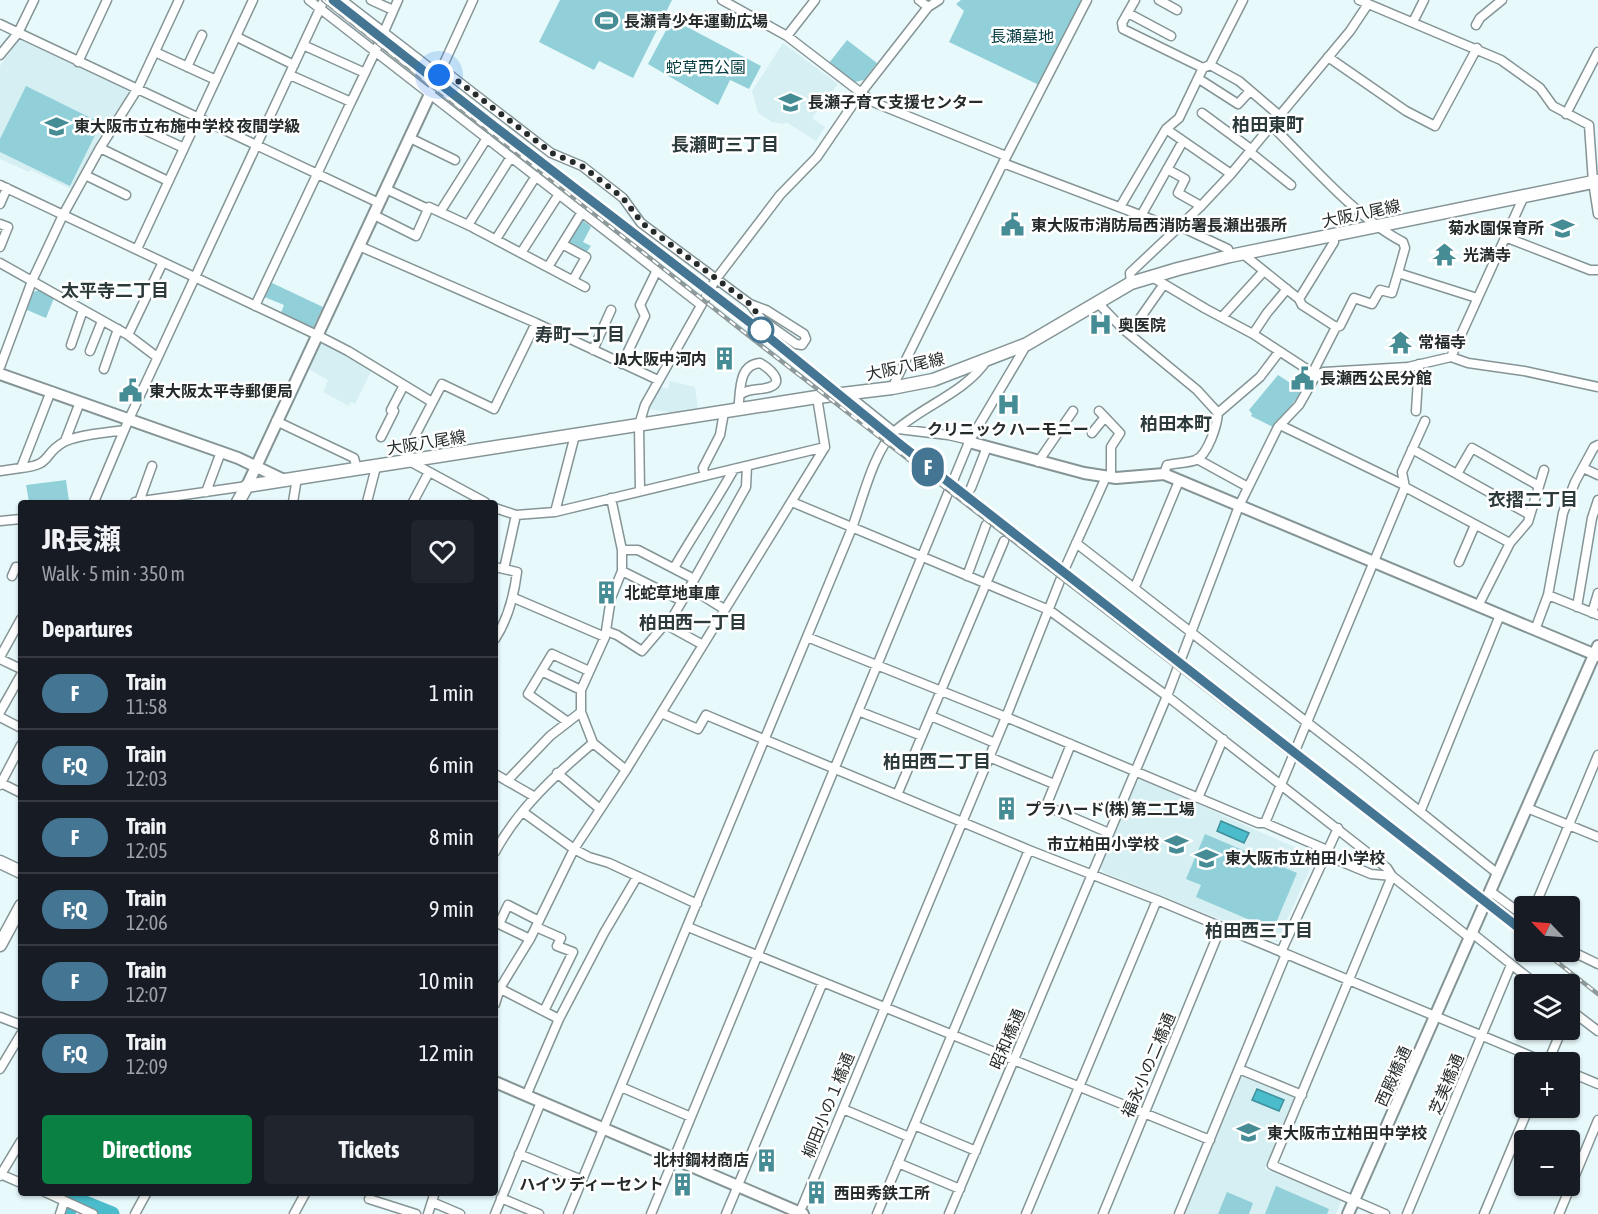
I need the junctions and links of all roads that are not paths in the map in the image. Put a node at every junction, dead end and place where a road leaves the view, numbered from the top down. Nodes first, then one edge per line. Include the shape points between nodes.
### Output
1 (34, 0) edge
2 (107, 0) edge
3 (179, 0) edge
4 (254, 0) edge
5 (324, 0) edge
6 (342, 0) edge
7 (371, 0) edge
8 (398, 0) edge
9 (473, 0) edge
10 (722, 0) edge
11 (815, 0) edge
12 (919, 0) edge
13 (939, 0) edge
14 (1087, 0) edge
15 (1135, 0) edge
16 (1159, 0) edge
17 (1243, 0) edge
18 (1359, 0) edge
19 (1424, 0) edge
20 (1502, 0) edge
21 (312, 4) edge
22 (928, 4) edge
23 (1368, 4) junction
24 (393, 10) junction
25 (1177, 10) dead end
26 (1128, 13) junction
27 (1413, 22) junction
28 (0, 24) edge
29 (1476, 25) dead end
30 (383, 32) junction
31 (18, 33) junction
32 (202, 35) dead end
33 (787, 36) junction
34 (1171, 36) dead end
35 (237, 37) junction
36 (303, 45) junction
37 (1477, 48) junction
38 (155, 52) junction
39 (375, 52) junction
40 (1598, 52) edge
41 (0, 55) edge
42 (1328, 57) junction
43 (78, 62) junction
44 (294, 64) junction
45 (187, 67) junction
46 (1207, 67) junction
47 (365, 73) junction
48 (290, 75) junction
49 (439, 75) junction
50 (1199, 79) junction
51 (216, 80) junction
52 (138, 88) junction
53 (1250, 91) junction
54 (430, 94) junction
55 (860, 94) junction
56 (351, 102) junction
57 (1202, 113) dead end
58 (1566, 114) junction
59 (1280, 116) junction
60 (119, 118) junction
61 (199, 118) junction
62 (1272, 126) junction
63 (1593, 126) edge
64 (1166, 129) junction
65 (410, 138) junction
66 (487, 138) junction
67 (1183, 141) junction
68 (257, 146) junction
69 (100, 148) junction
70 (184, 148) junction
71 (1251, 151) junction
72 (511, 157) junction
73 (454, 160) dead end
74 (1005, 160) junction
75 (1167, 169) junction
76 (317, 174) junction
77 (1232, 174) junction
78 (85, 175) junction
79 (536, 176) junction
80 (168, 181) junction
81 (1595, 182) edge
82 (1291, 185) dead end
83 (3, 187) edge
84 (386, 189) junction
85 (559, 194) junction
86 (126, 195) dead end
87 (1524, 196) junction
88 (379, 203) junction
89 (0, 204) edge
90 (1201, 206) junction
91 (1120, 207) junction
92 (428, 209) junction
93 (440, 212) junction
94 (582, 212) junction
95 (1142, 214) junction
96 (1598, 214) edge
97 (63, 215) junction
98 (374, 215) junction
99 (0, 224) edge
100 (468, 225) junction
101 (1178, 227) junction
102 (1377, 227) junction
103 (1334, 236) junction
104 (1505, 237) junction
105 (496, 239) junction
106 (562, 244) junction
107 (359, 246) junction
108 (0, 247) edge
109 (136, 249) junction
110 (521, 253) junction
111 (1243, 254) junction
112 (1230, 256) junction
113 (163, 262) junction
114 (0, 263) edge
115 (548, 267) junction
116 (657, 270) junction
117 (1598, 270) edge
118 (1264, 271) junction
119 (1398, 273) junction
120 (195, 277) junction
121 (1152, 277) junction
122 (716, 279) junction
123 (573, 280) junction
124 (32, 281) junction
125 (1131, 284) junction
126 (1164, 285) junction
127 (585, 287) dead end
128 (1287, 289) junction
129 (1477, 298) junction
130 (1299, 299) junction
131 (1097, 302) junction
132 (750, 304) junction
133 (701, 305) junction
134 (255, 306) junction
135 (83, 310) junction
136 (611, 310) dead end
137 (1222, 318) junction
138 (102, 321) junction
139 (536, 323) junction
140 (1336, 327) junction
141 (118, 329) junction
142 (1129, 334) junction
143 (1253, 334) junction
144 (128, 335) junction
145 (316, 335) junction
146 (1027, 344) junction
147 (71, 345) dead end
148 (593, 350) junction
149 (90, 351) dead end
150 (1279, 352) junction
151 (158, 357) junction
152 (1451, 357) junction
153 (987, 360) junction
154 (622, 364) junction
155 (1419, 364) junction
156 (0, 366) edge
157 (104, 369) dead end
158 (957, 372) junction
159 (0, 374) edge
160 (1314, 375) junction
161 (658, 380) junction
162 (965, 384) junction
163 (404, 385) junction
164 (1598, 387) edge
165 (892, 388) junction
166 (51, 392) junction
167 (741, 394) junction
168 (847, 394) junction
169 (817, 397) junction
170 (80, 402) junction
171 (432, 402) junction
172 (738, 410) junction
173 (1073, 411) dead end
174 (1416, 411) dead end
175 (724, 412) junction
176 (1218, 413) junction
177 (129, 419) junction
178 (276, 421) junction
179 (1425, 421) dead end
180 (639, 425) junction
181 (1280, 425) junction
182 (124, 430) junction
183 (896, 430) junction
184 (1092, 433) dead end
185 (575, 435) junction
186 (381, 437) dead end
187 (65, 441) junction
188 (970, 441) junction
189 (1598, 445) edge
190 (825, 447) junction
191 (987, 447) junction
192 (1412, 449) junction
193 (221, 452) junction
194 (1197, 459) junction
195 (410, 461) junction
196 (1038, 462) junction
197 (152, 466) dead end
198 (255, 466) junction
199 (376, 466) junction
200 (747, 466) junction
201 (21, 468) junction
202 (1583, 468) junction
203 (357, 469) junction
204 (734, 469) junction
205 (1544, 470) dead end
206 (0, 471) edge
207 (429, 472) junction
208 (1164, 474) junction
209 (1457, 474) junction
210 (1598, 475) edge
211 (705, 476) junction
212 (1109, 477) junction
213 (291, 479) junction
214 (1179, 481) junction
215 (247, 486) junction
216 (1405, 486) junction
217 (1539, 486) junction
218 (1248, 487) junction
219 (971, 488) dead end
220 (640, 491) junction
221 (206, 492) junction
222 (611, 498) junction
223 (95, 500) edge
224 (138, 500) edge
225 (151, 500) edge
226 (239, 500) edge
227 (293, 500) edge
228 (368, 500) edge
229 (414, 500) edge
230 (481, 500) edge
231 (1598, 500) edge
232 (792, 502) junction
233 (1239, 506) junction
234 (498, 509) edge
235 (555, 512) junction
236 (1530, 514) junction
237 (516, 515) junction
238 (18, 520) edge
239 (0, 521) edge
240 (986, 525) dead end
241 (1475, 525) junction
242 (852, 528) junction
243 (1004, 541) dead end
244 (1076, 543) junction
245 (1510, 543) junction
246 (622, 549) junction
247 (921, 558) junction
248 (1373, 562) junction
249 (1459, 562) dead end
250 (18, 567) edge
251 (500, 568) edge
252 (674, 568) junction
253 (622, 571) junction
254 (12, 576) dead end
255 (967, 576) junction
256 (694, 579) junction
257 (987, 585) junction
258 (689, 587) junction
259 (1135, 587) junction
260 (1598, 593) edge
261 (1548, 595) junction
262 (513, 598) junction
263 (682, 601) junction
264 (1478, 606) junction
265 (1577, 607) junction
266 (724, 609) junction
267 (1049, 610) junction
268 (1595, 614) edge
269 (1500, 615) junction
270 (18, 625) edge
271 (668, 625) junction
272 (1534, 630) junction
273 (1192, 632) junction
274 (498, 634) edge
275 (605, 634) junction
276 (807, 637) junction
277 (703, 645) junction
278 (1597, 652) edge
279 (0, 658) edge
280 (877, 665) junction
281 (18, 667) edge
282 (589, 671) junction
283 (543, 672) junction
284 (18, 681) edge
285 (581, 690) junction
286 (942, 691) junction
287 (1167, 696) junction
288 (858, 711) junction
289 (581, 712) junction
290 (661, 713) junction
291 (0, 715) edge
292 (931, 716) junction
293 (1006, 717) junction
294 (1307, 721) junction
295 (568, 722) junction
296 (18, 726) edge
297 (922, 736) junction
298 (764, 739) junction
299 (1223, 739) junction
300 (995, 743) junction
301 (593, 744) junction
302 (1071, 744) junction
303 (18, 751) edge
304 (1598, 756) edge
305 (988, 758) junction
306 (834, 769) junction
307 (626, 770) junction
308 (1135, 771) junction
309 (557, 773) junction
310 (498, 776) edge
311 (507, 780) junction
312 (1, 784) edge
313 (1054, 784) junction
314 (1280, 784) junction
315 (18, 792) edge
316 (897, 795) junction
317 (535, 797) junction
318 (1198, 798) junction
319 (1527, 808) junction
320 (600, 809) junction
321 (1421, 810) junction
322 (523, 812) junction
323 (962, 822) junction
324 (1265, 823) junction
325 (1569, 825) junction
326 (1338, 828) junction
327 (1110, 833) junction
328 (1598, 837) edge
329 (498, 838) edge
330 (574, 849) junction
331 (1029, 850) junction
332 (1326, 853) junction
333 (0, 861) edge
334 (0, 868) edge
335 (18, 870) edge
336 (1498, 874) junction
337 (1092, 875) junction
338 (1392, 876) junction
339 (18, 877) edge
340 (637, 877) junction
341 (1490, 891) junction
342 (1539, 896) edge
343 (1157, 900) junction
344 (697, 904) junction
345 (1514, 909) edge
346 (18, 912) edge
347 (538, 924) junction
348 (688, 927) junction
349 (1221, 927) junction
350 (1471, 935) junction
351 (530, 939) junction
352 (0, 945) edge
353 (1283, 953) junction
354 (1580, 955) edge
355 (758, 956) junction
356 (1598, 964) edge
357 (1511, 965) junction
358 (1523, 974) edge
359 (1350, 981) junction
360 (823, 982) junction
361 (498, 986) edge
362 (498, 988) edge
363 (885, 1007) junction
364 (544, 1011) junction
365 (1435, 1016) junction
366 (0, 1017) edge
367 (1580, 1018) edge
368 (559, 1019) junction
369 (18, 1024) edge
370 (1598, 1031) edge
371 (951, 1034) junction
372 (1482, 1036) junction
373 (18, 1039) edge
374 (1521, 1052) edge
375 (1014, 1060) junction
376 (0, 1069) edge
377 (1239, 1069) junction
378 (1580, 1077) edge
379 (498, 1083) edge
380 (1598, 1084) edge
381 (621, 1087) junction
382 (1080, 1087) junction
383 (1302, 1095) junction
384 (526, 1096) junction
385 (541, 1101) junction
386 (843, 1109) junction
387 (1144, 1113) junction
388 (691, 1117) junction
389 (1524, 1118) edge
390 (1598, 1120) edge
391 (914, 1125) junction
392 (603, 1128) junction
393 (909, 1137) junction
394 (1210, 1140) junction
395 (18, 1148) edge
396 (976, 1151) junction
397 (519, 1154) junction
398 (674, 1160) junction
399 (898, 1163) junction
400 (0, 1175) edge
401 (582, 1180) junction
402 (18, 1181) edge
403 (737, 1186) junction
404 (960, 1189) junction
405 (145, 1196) edge
406 (304, 1196) edge
407 (434, 1196) edge
408 (501, 1198) junction
409 (369, 1199) dead end
410 (66, 1200) edge
411 (1354, 1201) junction
412 (432, 1202) junction
413 (60, 1214) edge
414 (93, 1214) edge
415 (135, 1214) edge
416 (294, 1214) edge
417 (416, 1214) edge
418 (428, 1214) edge
419 (460, 1214) edge
420 (495, 1214) edge
421 (539, 1214) edge
422 (568, 1214) edge
423 (651, 1214) edge
424 (726, 1214) edge
425 (801, 1214) edge
426 (877, 1214) edge
427 (949, 1214) edge
428 (1026, 1214) edge
429 (1103, 1214) edge
430 (1179, 1214) edge
431 (1348, 1214) edge
432 (1385, 1214) edge
433 (1407, 1214) edge
434 (1484, 1214) edge
435 (1559, 1214) edge

1 - 31 street
2 - 43 street
3 - 38 street
4 - 35 street
5 - 21 street
6 - 30 street
7 - 24 street
8 - 24 street
9 - 49 street
10 - 33 street
11 - 33 street
12 - 22 street
13 - 22 street
14 - 74 street
15 - 26 street
16 - 25 street
17 - 46 street
18 - 23 street
19 - 27 street
20 - 29 street
21 - 36 street
21 - 39 street
22 - 55 street
23 - 27 street
23 - 42 street
24 - 30 street
26 - 34 street
26 - 46 street via 1123,29
27 - 37 street
28 - 31 street
30 - 39 street
30 - 49 street
31 - 41 street
31 - 43 street
32 - 45 street
33 - 55 street
35 - 44 street
35 - 51 street
36 - 44 street
36 - 47 street
37 - 42 street via 1435,126 1406,111
37 - 58 street via 1540,88 1553,106
38 - 45 street
38 - 52 street
39 - 47 street
39 - 54 street
40 - 58 street
42 - 59 street
43 - 52 street
44 - 48 street
45 - 51 street
46 - 50 street
46 - 53 street via 1239,81
47 - 56 street
48 - 56 street
48 - 68 street
49 - 54 street
49 - 122 street via 450,75 552,153 582,166 623,198 642,223
50 - 53 street via 1238,104
50 - 64 street via 1179,118
51 - 61 street
52 - 60 street
52 - 61 street
53 - 59 street
54 - 65 street
54 - 66 street
55 - 74 street
55 - 122 street via 816,157 780,195
56 - 76 street
57 - 71 street
58 - 63 street
59 - 62 street
60 - 69 street
60 - 70 street
61 - 68 street
61 - 70 street
62 - 71 street
62 - 102 street
63 - 81 street
64 - 67 street
64 - 91 street
65 - 73 street
65 - 84 street
66 - 72 street
66 - 93 street
67 - 75 street
67 - 77 street
68 - 76 street
68 - 120 street
69 - 78 street
69 - 80 street
70 - 80 street
71 - 77 street
71 - 82 street
72 - 79 street
72 - 100 street
74 - 91 street
74 - 165 street
75 - 90 street via 1185,179 1178,193
75 - 95 street
76 - 88 street
76 - 134 street
77 - 90 street
78 - 86 street
78 - 97 street
79 - 85 street
79 - 105 street
80 - 109 street
81 - 87 main road, 大阪八尾線
81 - 96 street
83 - 89 street
83 - 97 street
84 - 88 street
84 - 92 street
85 - 94 street
85 - 110 street
87 - 102 main road, 大阪八尾線
87 - 104 street
88 - 98 street
90 - 101 street
91 - 95 street
92 - 93 street
92 - 98 street via 416,236
93 - 100 street
94 - 106 street
94 - 116 street
95 - 101 street
97 - 109 street
97 - 124 street
98 - 107 street
99 - 108 street via 8,227
100 - 105 street
101 - 112 street via 1228,249
101 - 125 street via 1130,273
102 - 103 main road, 大阪八尾線
102 - 119 street via 1403,242
103 - 111 main road, 大阪八尾線
103 - 130 street
104 - 117 street
104 - 129 street
105 - 110 street
106 - 115 street
106 - 123 street via 586,257
107 - 139 street
107 - 145 street
109 - 113 street
110 - 115 street
111 - 112 main road, 大阪八尾線
111 - 118 street
112 - 121 main road, 大阪八尾線
113 - 120 street
113 - 144 street
114 - 124 street
115 - 123 street
116 - 133 street
116 - 154 street via 640,304 645,316
118 - 128 street
118 - 137 street
119 - 129 street
119 - 140 street, 昭和橋通 via 1392,293 1380,290 1372,304 1354,298
120 - 134 street
120 - 151 street
121 - 125 main road, 大阪八尾線
121 - 126 street
122 - 132 street
122 - 133 street
123 - 127 street
124 - 135 street
124 - 156 street
125 - 131 main road, 大阪八尾線
126 - 137 street
126 - 142 street
128 - 130 street
128 - 143 street
129 - 152 street
130 - 140 street
131 - 142 street
131 - 146 main road, 大阪八尾線
132 - 132 street via 804,334 802,345 762,320
133 - 161 street
134 - 145 street
135 - 138 street
135 - 147 street
136 - 148 street
137 - 143 street
138 - 141 street
138 - 149 street
139 - 148 street
139 - 171 street via 494,409 442,384
140 - 160 street, 昭和橋通
141 - 144 street
141 - 157 street
142 - 176 street via 1197,390
143 - 150 street
144 - 151 street
145 - 163 street
145 - 178 street
146 - 153 main road, 大阪八尾線
146 - 188 street
148 - 154 street
150 - 160 street
150 - 176 street via 1260,377
151 - 177 street
152 - 155 street
152 - 164 street
153 - 158 main road, 大阪八尾線
153 - 162 street
154 - 161 street
155 - 160 street
155 - 174 street
158 - 162 street
158 - 165 main road, 大阪八尾線
159 - 166 street
160 - 181 street, 昭和橋通 via 1299,405
161 - 180 street
162 - 183 street
163 - 171 street
163 - 186 street
165 - 168 main road, 大阪八尾線
166 - 170 street
166 - 201 street
167 - 167 street via 741,379 750,366 760,363 777,379 772,387
167 - 172 street
168 - 169 main road, 大阪八尾線
168 - 183 street
169 - 172 main road, 大阪八尾線
169 - 190 street
170 - 177 street
170 - 187 street
171 - 195 street via 406,453
172 - 175 main road, 大阪八尾線
173 - 196 street
175 - 180 main road, 大阪八尾線
175 - 211 street via 720,435 703,468
176 - 194 street via 1214,433
177 - 182 street
177 - 193 street
178 - 198 street
178 - 203 street via 354,458
179 - 192 street
180 - 185 main road, 大阪八尾線
180 - 220 street
181 - 216 street
181 - 218 street, 昭和橋通
182 - 187 street
182 - 223 street
183 - 188 street
183 - 242 street via 882,446
184 - 212 street via 1102,414 1120,433 1111,447
185 - 195 main road, 大阪八尾線
185 - 235 street
187 - 201 street via 41,465
188 - 191 street
188 - 247 street
189 - 202 street
190 - 200 street
190 - 232 street
191 - 196 street
191 - 219 street
192 - 209 street
192 - 216 street via 1402,472
193 - 198 street
193 - 221 street
194 - 208 street via 1167,465
194 - 218 street
195 - 199 main road, 大阪八尾線
195 - 207 street
196 - 212 street
197 - 224 street
198 - 213 street
198 - 215 street
199 - 203 main road, 大阪八尾線
199 - 228 street
200 - 204 street
200 - 256 street via 746,487
201 - 206 street
202 - 210 street
202 - 261 street via 1563,513
203 - 213 main road, 大阪八尾線
204 - 211 street
204 - 252 street
205 - 217 street
207 - 229 street
207 - 230 street
208 - 212 street
208 - 214 street
209 - 217 street via 1472,448
209 - 236 street
211 - 220 street
212 - 244 street, 柳田小の１橋通
213 - 215 main road, 大阪八尾線
213 - 227 street
214 - 233 street
214 - 259 street
215 - 221 street
215 - 226 main road
216 - 241 street
216 - 248 street
217 - 236 street
218 - 233 street, 昭和橋通
220 - 222 street
221 - 225 street
222 - 235 street
222 - 246 street
231 - 265 street
232 - 242 street
232 - 266 street
233 - 248 street
233 - 273 street, 昭和橋通
234 - 237 street
235 - 237 street
236 - 245 street
237 - 251 street
238 - 239 street
240 - 255 street
241 - 245 street
241 - 249 street
242 - 247 street
242 - 276 street
243 - 257 street
244 - 259 street
244 - 267 street, 柳田小の１橋通
245 - 264 street
246 - 252 street via 638,550
246 - 253 street
247 - 255 street
247 - 280 street
248 - 264 street
248 - 294 street
250 - 254 street
251 - 262 street via 517,572
252 - 256 street
253 - 263 street
253 - 275 street via 611,598
255 - 257 street
256 - 258 street
257 - 267 street
257 - 286 street
258 - 263 street
258 - 266 street
259 - 273 street
260 - 268 street
261 - 265 street
261 - 272 street
262 - 274 street
262 - 275 street
263 - 271 street
264 - 269 street
265 - 268 street
266 - 277 street
267 - 287 street
267 - 293 street, 柳田小の１橋通
269 - 272 street
269 - 321 street
270 - 279 street
271 - 275 street via 642,651 617,634
271 - 277 street
272 - 278 street
273 - 287 street, 昭和橋通
273 - 294 street
275 - 282 street
276 - 280 street
276 - 298 street
277 - 290 street
278 - 319 street, 西殿橋通
279 - 281 street
280 - 286 street
280 - 288 street
282 - 283 street via 552,654
282 - 285 street
283 - 285 street
283 - 295 street via 528,694
284 - 291 street
285 - 289 street
286 - 292 street
286 - 293 street
287 - 299 street
287 - 308 street, 昭和橋通
288 - 297 street
288 - 306 street
289 - 295 street
289 - 301 street
290 - 298 street via 698,729 706,715
290 - 307 street
291 - 296 street
292 - 297 street
292 - 300 street
293 - 300 street, 柳田小の１橋通
293 - 302 street
294 - 314 street
294 - 321 street
295 - 311 street
297 - 316 street
298 - 306 street
298 - 344 street
299 - 314 street
299 - 318 street
300 - 305 street, 柳田小の１橋通
301 - 307 street
301 - 309 street
302 - 308 street
302 - 313 street
303 - 312 street
304 - 325 street
305 - 313 street
305 - 323 street, 柳田小の１橋通
306 - 316 street
306 - 355 street
307 - 320 street
308 - 318 street
308 - 327 street, 昭和橋通
309 - 317 street
309 - 320 street
310 - 311 street
311 - 317 street
312 - 315 street
313 - 327 street via 1046,806
314 - 324 street
314 - 326 street
316 - 323 street
317 - 322 street
318 - 324 street via 1258,824
319 - 325 street
319 - 336 street, 西殿橋通
320 - 330 street
321 - 336 street
322 - 329 street
322 - 330 street
323 - 331 street
323 - 363 street, 柳田小の１橋通
324 - 332 street
325 - 328 street
325 - 342 street
326 - 332 street
326 - 338 street
327 - 337 street, 昭和橋通
330 - 340 street
330 - 347 street
331 - 337 street
331 - 371 street
332 - 338 street via 1371,874
332 - 353 street
333 - 335 main road
334 - 339 main road
336 - 341 street, 西殿橋通
337 - 343 street
337 - 375 street, 昭和橋通
338 - 350 street
338 - 359 street
340 - 344 street
340 - 368 street
341 - 345 street
341 - 350 street, 西殿橋通
343 - 349 street
343 - 382 street
344 - 348 street
346 - 352 main road
347 - 351 street
347 - 351 street via 508,905 499,924
347 - 364 street via 561,938 557,946 573,952
348 - 355 street
348 - 381 street
349 - 353 street
349 - 387 street, 福永小の二橋通
350 - 357 street
350 - 365 street, 西殿橋通
351 - 361 street
353 - 359 street
353 - 377 street
354 - 356 street
355 - 360 street
355 - 388 street
357 - 358 street
357 - 372 street, 芝美橋通
359 - 365 street
359 - 383 street
360 - 363 street
360 - 403 street
362 - 364 street
363 - 371 street
363 - 386 street, 柳田小の１橋通
364 - 368 street
365 - 372 street
365 - 411 street, 西殿橋通
366 - 369 street
367 - 370 street
368 - 384 street
371 - 375 street
371 - 391 street
372 - 374 street
372 - 433 street, 芝美橋通
373 - 376 street
375 - 382 street
375 - 396 street, 昭和橋通
377 - 383 street
377 - 394 street
378 - 380 street
379 - 384 street
381 - 388 street
381 - 392 street
382 - 387 street
382 - 428 street
383 - 411 street via 1272,1166
384 - 385 street
385 - 392 street
385 - 397 street
386 - 393 street
386 - 425 street, 柳田小の１橋通
387 - 394 street
387 - 429 street, 福永小の二橋通
388 - 398 street
389 - 434 street
390 - 435 street
391 - 393 street
391 - 396 street
392 - 398 street
392 - 401 street
393 - 399 street
394 - 430 street
395 - 400 street
396 - 404 street, 昭和橋通
397 - 401 street
397 - 408 street
398 - 403 street
398 - 423 street
399 - 404 street
399 - 426 street
400 - 402 street
401 - 422 street
403 - 424 street
403 - 425 street
404 - 427 street, 昭和橋通
405 - 415 street
406 - 416 street
407 - 412 street
408 - 420 street
408 - 421 street
409 - 417 street
410 - 413 street
410 - 414 street
411 - 431 street, 西殿橋通
411 - 432 street
412 - 418 street
412 - 419 street

